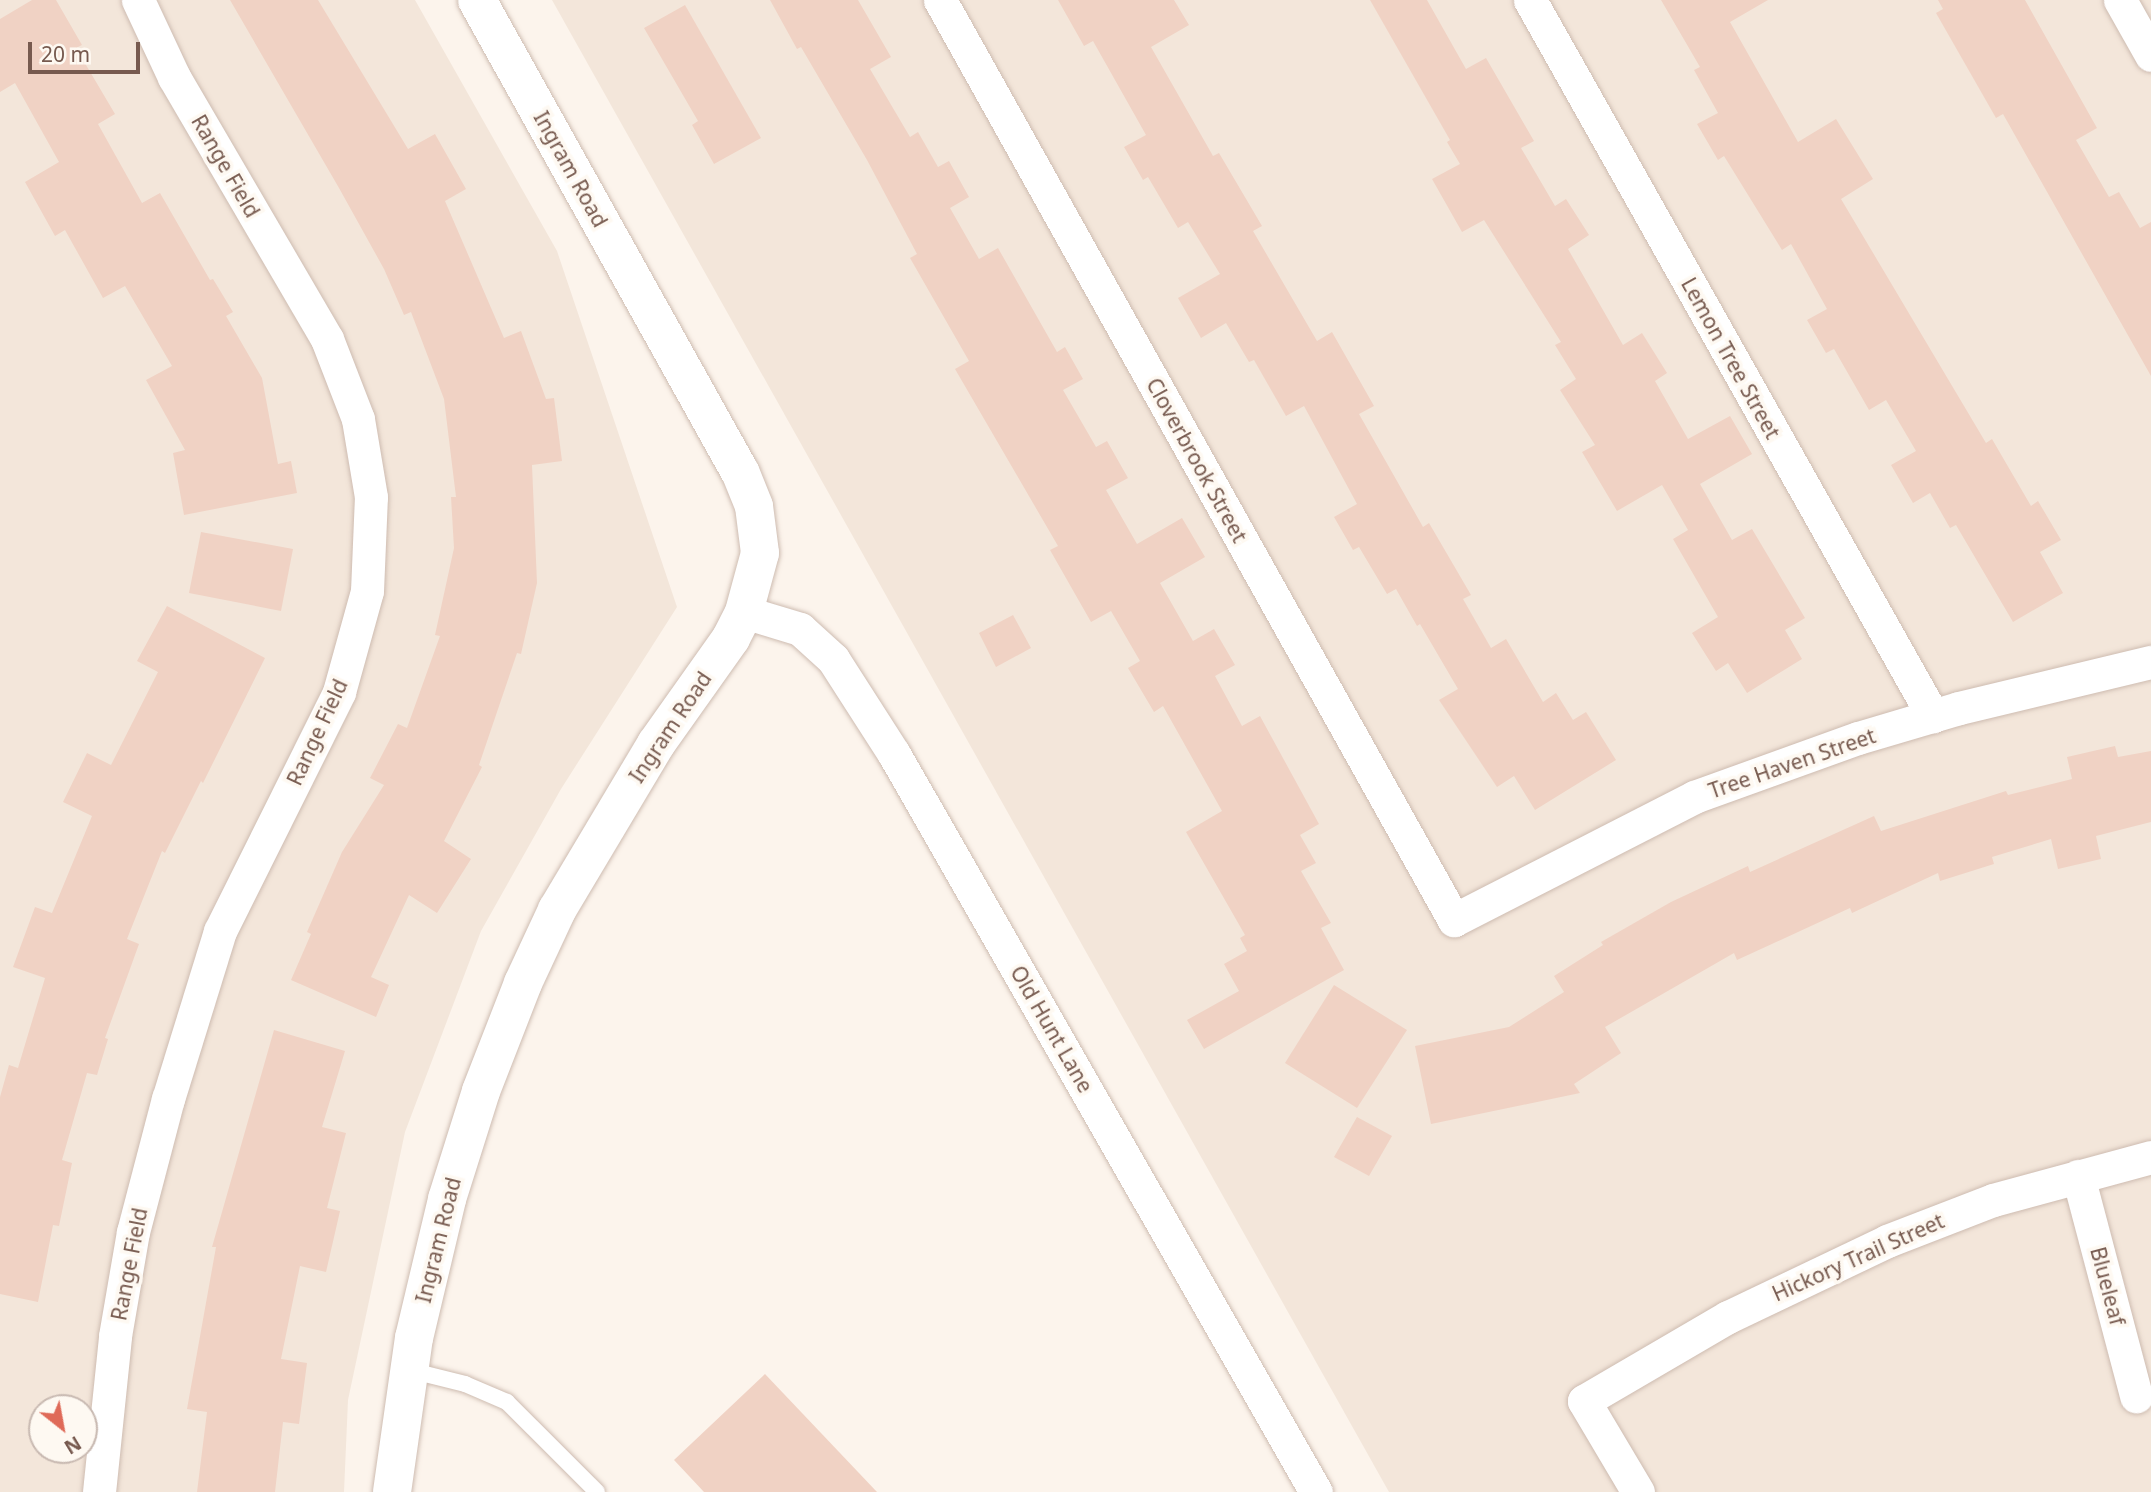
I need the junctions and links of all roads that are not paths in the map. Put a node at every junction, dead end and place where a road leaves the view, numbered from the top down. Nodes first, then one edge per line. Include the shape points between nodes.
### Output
1 (138, 0) edge
2 (477, 0) edge
3 (940, 0) edge
4 (1530, 0) edge
5 (2120, 0) edge
6 (2151, 55) edge
7 (744, 612) junction
8 (2151, 662) edge
9 (1933, 716) junction
10 (1454, 919) joint
11 (2151, 1157) edge
12 (2078, 1176) junction
13 (409, 1370) junction
14 (2137, 1396) dead end
15 (99, 1492) edge
16 (392, 1492) edge
17 (597, 1492) edge
18 (1316, 1492) edge
19 (1639, 1492) edge

1 - 15 street, Range Field via 174,77 327,339 358,419 371,497 367,591 339,692 220,932 168,1099 133,1232 115,1336
2 - 7 street, Ingram Road via 740,472 754,506 760,553
3 - 10 street, Cloverbrook Street
4 - 9 street, Lemon Tree Street
5 - 6 street
7 - 13 street, Ingram Road via 604,829 558,909 523,984 481,1091 447,1199
7 - 18 street, Old Hunt Lane via 800,629 833,659 894,754
8 - 9 street, Tree Haven Street
9 - 10 street, Tree Haven Street via 1694,797
11 - 12 street, Hickory Trail Street
12 - 14 street, Blueleaf
12 - 19 street, Hickory Trail Street via 1993,1200 1849,1258 1718,1323 1584,1401
13 - 16 street, Ingram Road
13 - 17 lane via 465,1384 507,1402

